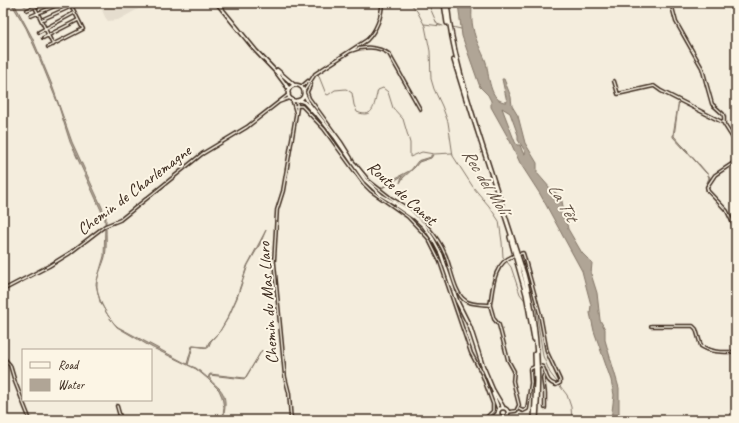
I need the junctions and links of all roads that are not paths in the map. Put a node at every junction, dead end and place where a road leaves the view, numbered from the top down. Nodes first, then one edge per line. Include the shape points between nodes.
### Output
1 (33, 3) edge
2 (44, 3) edge
3 (62, 3) edge
4 (70, 3) edge
5 (217, 3) edge
6 (382, 3) edge
7 (445, 3) edge
8 (672, 3) edge
9 (72, 6) junction
10 (35, 7) junction
11 (27, 10) dead end
12 (38, 13) junction
13 (75, 13) junction
14 (32, 16) dead end
15 (40, 20) junction
16 (78, 20) junction
17 (45, 29) junction
18 (39, 32) dead end
19 (48, 36) junction
20 (43, 38) dead end
21 (53, 45) junction
22 (48, 47) dead end
23 (348, 52) junction
24 (309, 81) junction
25 (614, 81) dead end
26 (294, 85) junction
27 (301, 87) junction
28 (289, 90) junction
29 (304, 93) junction
30 (289, 94) junction
31 (291, 98) junction
32 (298, 100) junction
33 (276, 104) junction
34 (295, 106) junction
35 (420, 108) dead end
36 (724, 123) junction
37 (736, 143) edge
38 (736, 161) edge
39 (404, 208) junction
40 (736, 230) edge
41 (519, 254) dead end
42 (513, 256) dead end
43 (3, 290) edge
44 (490, 305) junction
45 (651, 326) dead end
46 (736, 352) edge
47 (3, 357) edge
48 (540, 366) dead end
49 (534, 367) dead end
50 (544, 375) junction
51 (22, 400) edge
52 (22, 401) edge
53 (117, 406) dead end
54 (503, 408) junction
55 (545, 408) dead end
56 (518, 409) junction
57 (499, 411) junction
58 (508, 412) junction
59 (502, 418) edge
60 (507, 418) edge
61 (30, 420) edge
62 (120, 420) edge
63 (291, 420) edge
64 (486, 420) edge
65 (492, 420) edge
66 (535, 420) edge

1 - 10 street
2 - 10 street
3 - 12 street
4 - 9 street
5 - 26 main road via 269,63
5 - 28 main road
6 - 23 street via 381,14 372,36
7 - 66 highway via 449,36 458,74 529,306 536,361
8 - 36 street via 678,25 702,68 712,104 723,114
9 - 13 street
9 - 15 street
10 - 11 street
10 - 12 street
12 - 14 street
12 - 15 street
13 - 16 street
13 - 17 street
15 - 17 street
16 - 19 street
16 - 21 street via 83,29
17 - 18 street
17 - 19 street
19 - 20 street
19 - 21 street
21 - 22 street
23 - 24 street via 315,74
23 - 35 street via 365,47 376,48 389,54
24 - 27 street
24 - 29 street
24 - 39 street via 311,84 308,94 313,105 366,177 392,199 404,205
25 - 36 street via 618,94 654,86
26 - 27 main road
26 - 28 main road
27 - 29 main road
28 - 30 main road
29 - 32 main road
29 - 39 main road, Route de Canet via 309,104 364,180 381,195
30 - 31 main road
30 - 33 street, Chemin de Charlemagne
31 - 32 main road
31 - 33 street, Chemin de Charlemagne
31 - 34 street
32 - 34 street
32 - 57 main road, Route de Canet via 304,102 324,125 364,181 380,196 413,217 432,239 440,254
33 - 43 street, Chemin de Charlemagne via 242,130 202,154 120,220 106,225 70,253
34 - 63 street, Chemin du Mas Llaro via 296,114 277,210 274,262
34 - 64 street via 302,106 324,129 370,191 408,217 428,238 440,262 471,353 493,404 493,411
36 - 37 street
38 - 40 street via 715,175 707,186 708,191 728,212
39 - 44 street via 425,224 443,250 457,288 464,299 470,303
39 - 54 main road, Route de Canet via 424,226 438,247 457,301 470,327 480,360
41 - 50 street via 524,256 540,314 547,352 560,380 558,384 551,382
42 - 44 street via 504,261 496,276
44 - 56 street via 514,371
45 - 46 street via 693,326 701,346 712,351
47 - 51 street via 10,365
48 - 50 street via 544,369
49 - 56 street via 530,368 531,383 527,409
50 - 55 street via 542,378
52 - 61 street
53 - 62 street
54 - 57 main road
54 - 58 main road
56 - 58 street
57 - 59 main road
57 - 65 street
58 - 60 main road
59 - 60 main road
59 - 65 street via 495,417

